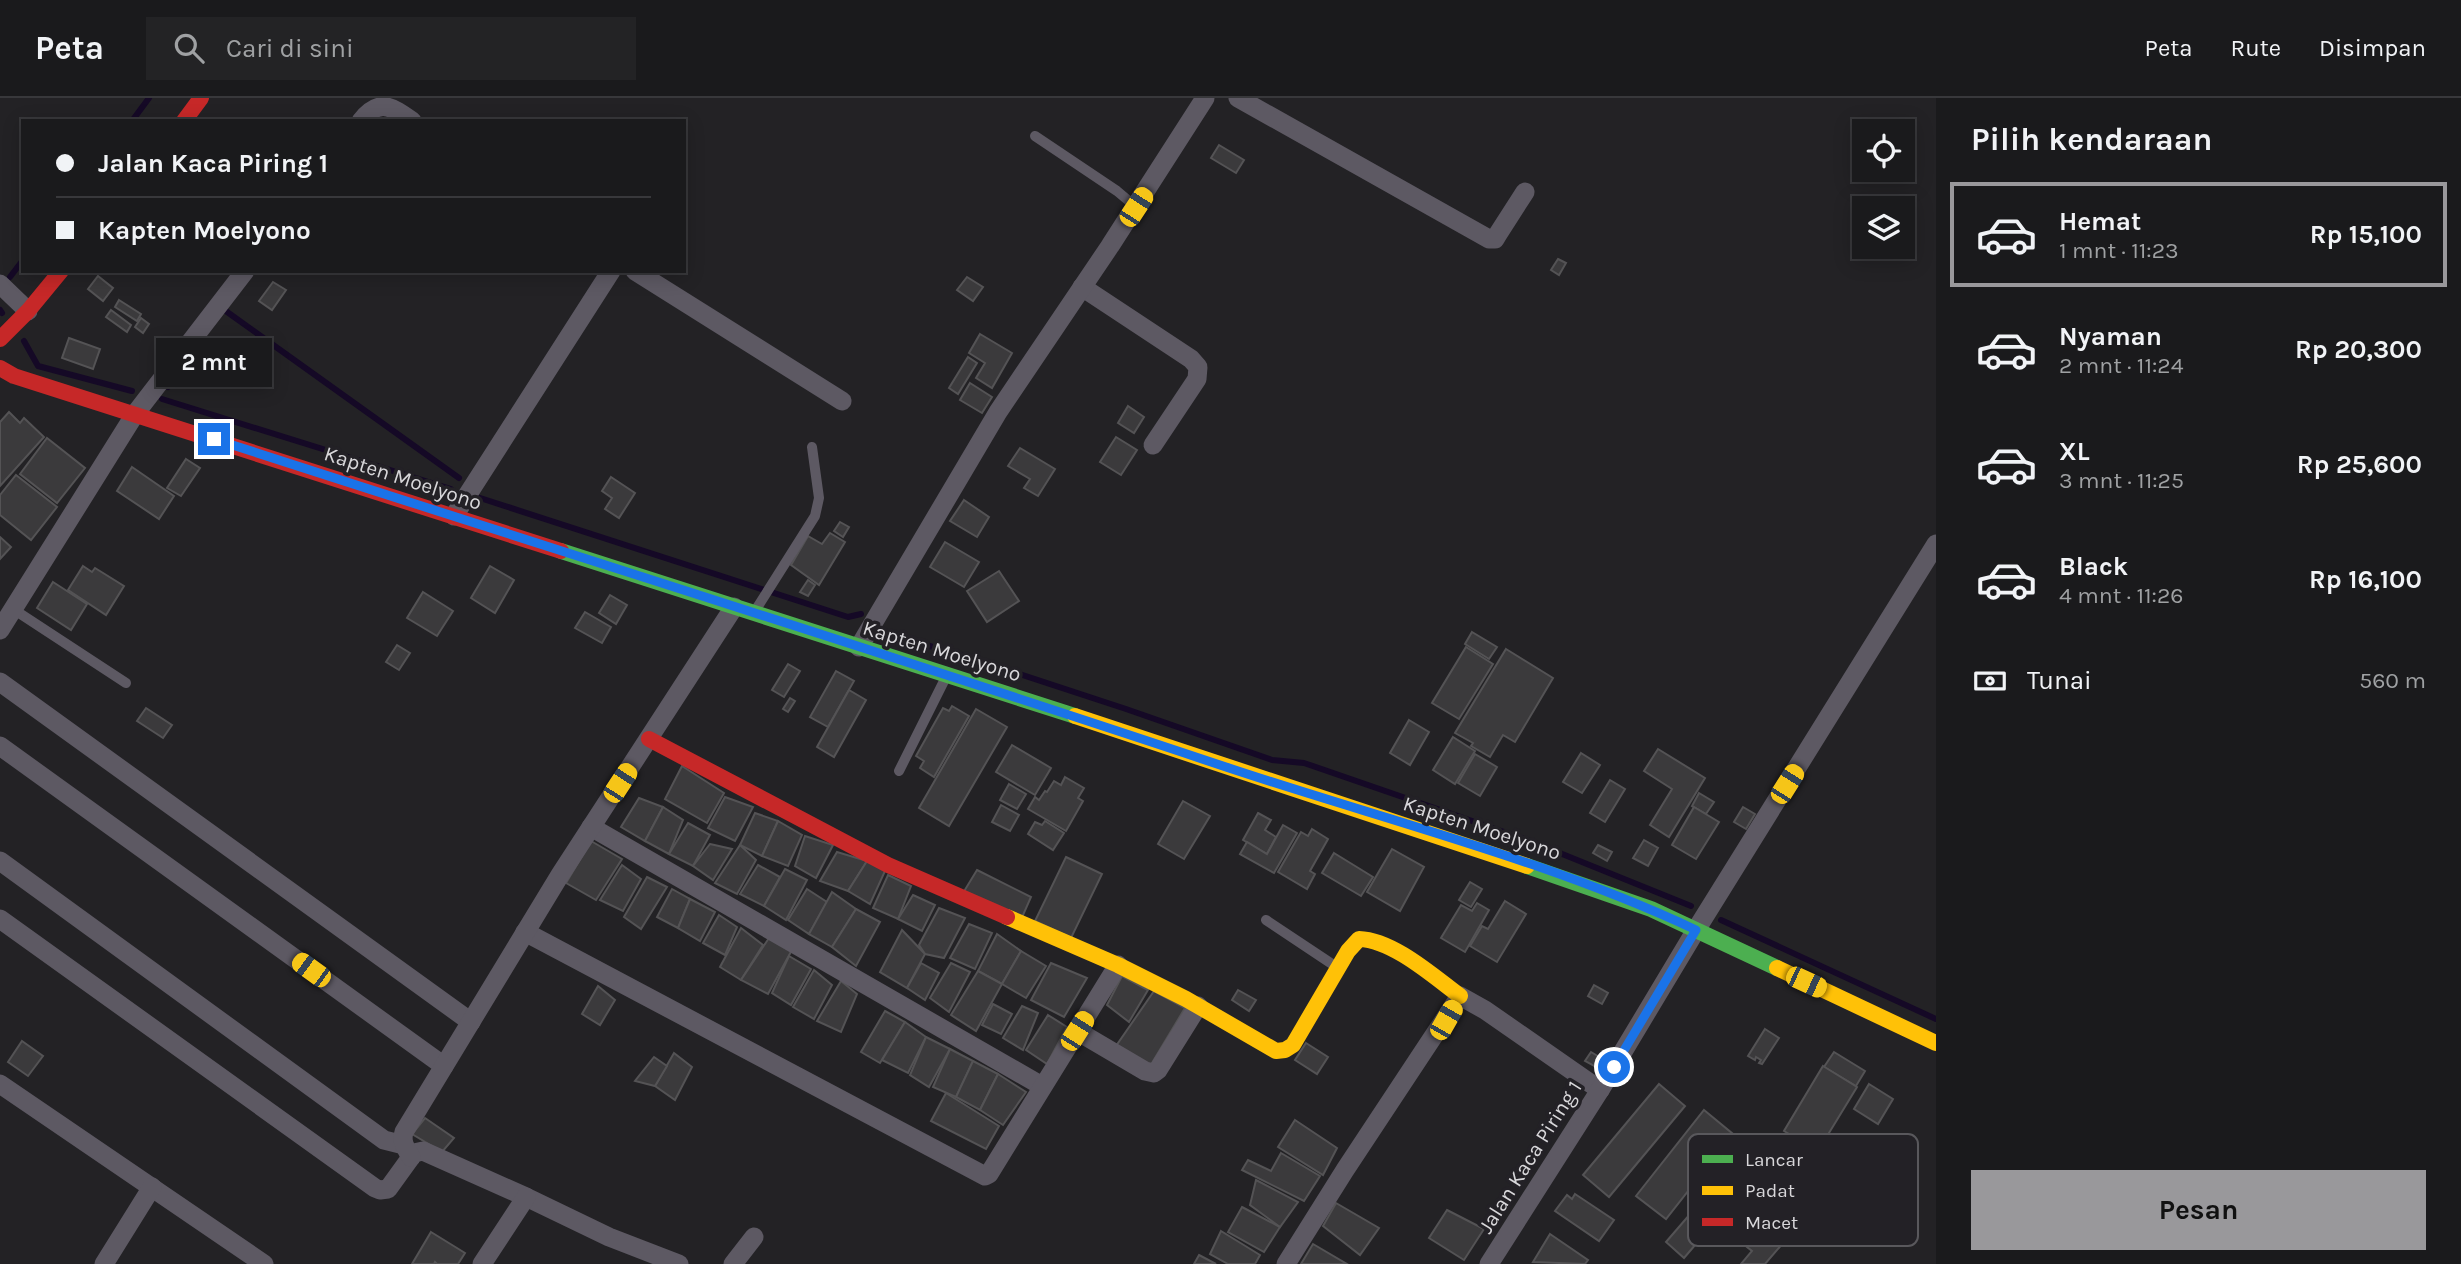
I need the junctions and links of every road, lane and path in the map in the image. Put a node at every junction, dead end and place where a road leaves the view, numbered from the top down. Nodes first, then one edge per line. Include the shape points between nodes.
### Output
1 (201, 98) edge
2 (1205, 98) edge
3 (1238, 98) edge
4 (381, 102) edge
5 (185, 119) edge
6 (363, 119) edge
7 (409, 119) edge
8 (1035, 136) dead end
9 (1525, 192) dead end
10 (1136, 207) junction
11 (59, 273) edge
12 (243, 273) edge
13 (610, 273) edge
14 (638, 273) edge
15 (0, 284) edge
16 (1082, 287) junction
17 (28, 311) junction
18 (0, 339) edge
19 (0, 368) edge
20 (842, 401) dead end
21 (135, 414) junction
22 (1153, 445) dead end
23 (812, 447) dead end
24 (454, 516) junction
25 (1936, 544) edge
26 (734, 607) junction
27 (13, 609) junction
28 (754, 614) junction
29 (0, 630) edge
30 (859, 648) junction
31 (947, 674) junction
32 (0, 682) edge
33 (126, 683) dead end
34 (649, 739) junction
35 (0, 746) edge
36 (899, 771) dead end
37 (592, 827) junction
38 (0, 861) edge
39 (0, 919) edge
40 (1266, 920) dead end
41 (1696, 930) junction
42 (526, 932) junction
43 (1118, 965) junction
44 (1339, 968) junction
45 (1460, 996) junction
46 (1198, 1006) junction
47 (471, 1022) junction
48 (1077, 1031) junction
49 (1936, 1043) edge
50 (444, 1066) junction
51 (0, 1084) edge
52 (1042, 1086) junction
53 (1600, 1090) junction
54 (407, 1151) junction
55 (152, 1187) junction
56 (526, 1197) junction
57 (754, 1237) dead end
58 (104, 1264) edge
59 (264, 1264) edge
60 (482, 1264) edge
61 (679, 1264) edge
62 (733, 1264) edge
63 (1286, 1264) edge
64 (1489, 1264) edge

1 - 5 street
2 - 10 street
3 - 9 street via 1489,239 1499,234
4 - 6 street
4 - 7 street
8 - 10 lane
10 - 16 street
11 - 17 street
12 - 21 street
13 - 24 street
14 - 20 street
15 - 17 street
16 - 22 street via 1198,367 1197,379
16 - 30 street via 998,412
17 - 18 street
19 - 21 street, Kapten Moelyono
21 - 24 street, Kapten Moelyono
21 - 27 street
23 - 28 lane via 818,498 814,516
24 - 26 street, Kapten Moelyono
25 - 41 street, Jalan Kaca Piring 1
26 - 28 street, Kapten Moelyono
26 - 34 street
27 - 29 street
27 - 33 lane
28 - 30 street, Kapten Moelyono
30 - 31 street, Kapten Moelyono
31 - 36 lane
31 - 41 street, Kapten Moelyono via 1604,891
32 - 47 street
34 - 37 street
34 - 43 street via 888,865
35 - 50 street
37 - 42 street
37 - 52 street
38 - 54 street via 384,1140
39 - 54 street via 380,1191 388,1189
40 - 44 lane
41 - 49 street, Kapten Moelyono
41 - 53 street, Jalan Kaca Piring 1
42 - 47 street
42 - 52 street via 985,1176
43 - 46 street
43 - 48 street
44 - 45 street via 1355,941 1374,940
44 - 46 street via 1293,1045 1285,1050 1265,1047
45 - 53 street
45 - 63 street
46 - 48 street via 1154,1073
47 - 50 street
48 - 52 street
50 - 54 street via 404,1132
51 - 55 street
53 - 64 street, Jalan Kaca Piring 1
54 - 56 street via 423,1151
55 - 58 street
55 - 59 street
56 - 60 street
56 - 61 street
57 - 62 street

